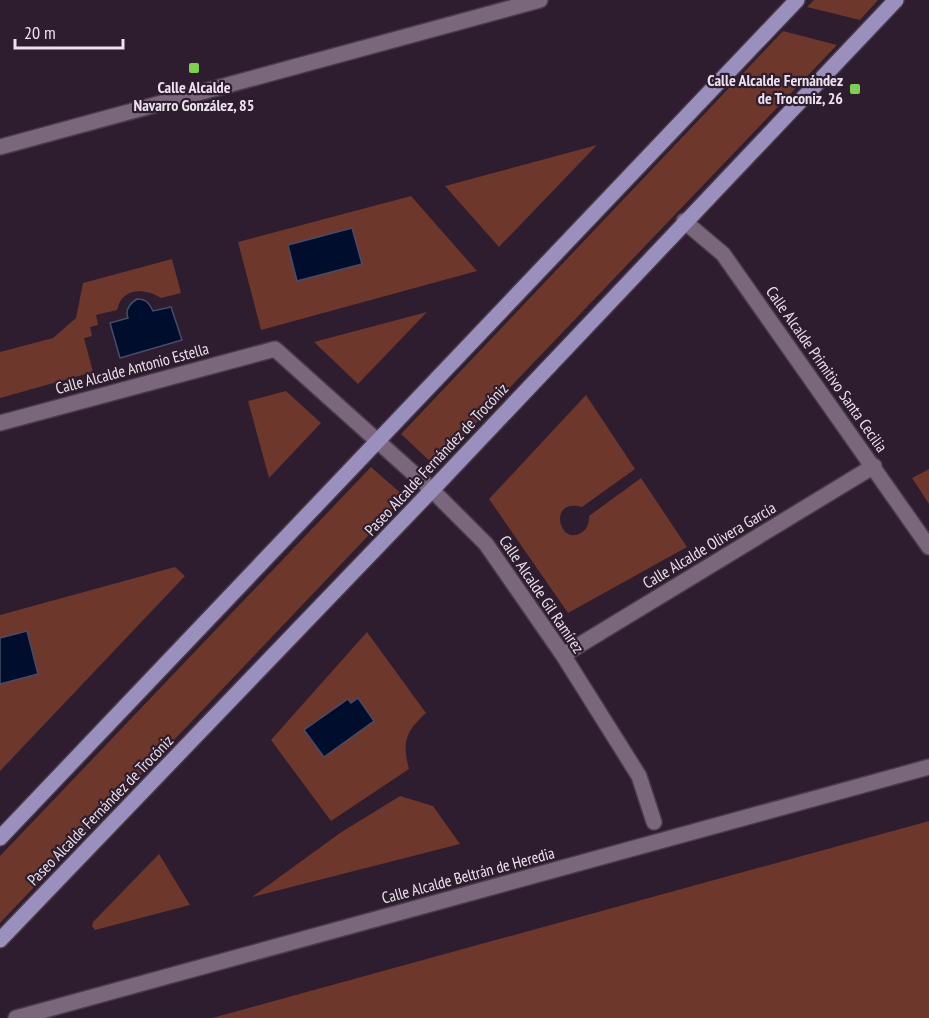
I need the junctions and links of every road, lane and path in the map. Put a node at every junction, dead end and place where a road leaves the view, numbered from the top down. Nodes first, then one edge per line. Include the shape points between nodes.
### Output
1 (540, 0) edge
2 (797, 0) edge
3 (896, 0) edge
4 (0, 147) edge
5 (684, 221) junction
6 (274, 349) joint
7 (0, 423) edge
8 (377, 442) junction
9 (874, 466) junction
10 (432, 490) junction
11 (929, 547) edge
12 (563, 655) junction
13 (929, 766) edge
14 (654, 822) dead end
15 (0, 838) edge
16 (0, 940) edge
17 (16, 1018) edge

1 - 4 street
2 - 8 main road
3 - 5 main road, Paseo Alcalde Fernández de Trocóniz
5 - 9 street, Calle Alcalde Primitivo Santa Cecilia via 723,255
5 - 10 main road, Paseo Alcalde Fernández de Trocóniz
6 - 7 street, Calle Alcalde Antonio Estella
6 - 8 street, Calle Alcalde Gil Ramírez
8 - 10 street, Calle Alcalde Gil Ramírez
8 - 15 main road
9 - 11 street, Calle Alcalde Primitivo Santa Cecilia
9 - 12 street, Calle Alcalde Olivera García
10 - 12 street, Calle Alcalde Gil Ramírez via 486,543
10 - 16 main road, Paseo Alcalde Fernández de Trocóniz
12 - 14 street, Calle Alcalde Gil Ramírez via 639,776
13 - 17 street, Calle Alcalde Beltrán de Heredia

